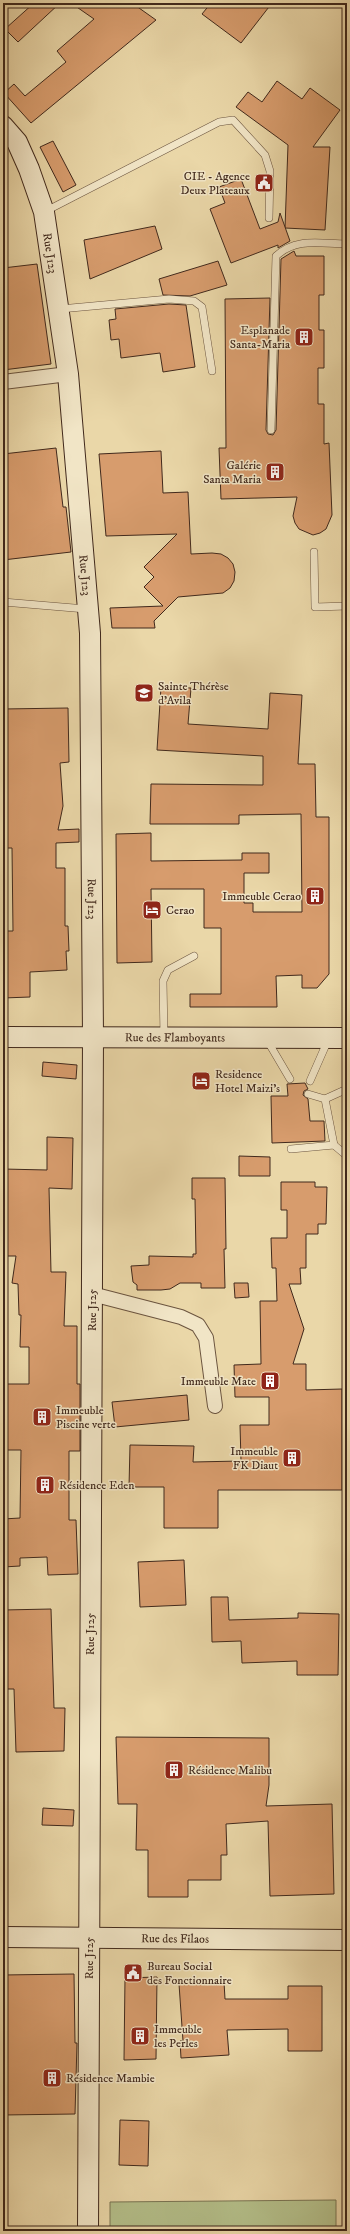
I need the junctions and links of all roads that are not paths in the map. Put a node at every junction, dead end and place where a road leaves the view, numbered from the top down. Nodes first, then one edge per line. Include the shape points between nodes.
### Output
1 (3, 126) edge
2 (44, 212) junction
3 (269, 218) dead end
4 (347, 244) edge
5 (58, 309) junction
6 (212, 371) dead end
7 (68, 374) junction
8 (3, 382) edge
9 (271, 430) dead end
10 (314, 552) dead end
11 (3, 602) edge
12 (347, 606) edge
13 (88, 610) junction
14 (194, 956) dead end
15 (3, 1037) edge
16 (93, 1037) junction
17 (164, 1037) junction
18 (266, 1038) junction
19 (338, 1038) edge
20 (290, 1080) dead end
21 (310, 1081) dead end
22 (347, 1089) edge
23 (308, 1094) dead end
24 (325, 1099) junction
25 (334, 1145) junction
26 (291, 1149) dead end
27 (347, 1156) edge
28 (92, 1294) junction
29 (215, 1406) dead end
30 (3, 1937) edge
31 (89, 1937) junction
32 (347, 1940) edge
33 (347, 2135) edge
34 (88, 2231) edge
35 (346, 2231) edge

1 - 2 street, Rue J123 via 17,142
2 - 3 lane via 219,122 232,120 265,155 270,171
2 - 5 street, Rue J123
4 - 9 lane via 297,244 286,247 276,256
5 - 6 lane via 154,300 194,301 202,307
5 - 7 street, Rue J123
7 - 8 street
7 - 13 street, Rue J123
10 - 12 lane via 315,607
11 - 13 lane
13 - 16 street, Rue J123
14 - 17 lane via 168,970 163,981
15 - 16 street, Rue des Flamboyants
16 - 17 street, Rue des Flamboyants
16 - 28 street, Rue J125
17 - 18 street, Rue des Flamboyants
18 - 19 street, Rue des Flamboyants
18 - 20 lane
19 - 21 lane
22 - 24 lane
23 - 24 lane
24 - 25 lane
25 - 26 lane
25 - 27 lane
28 - 29 street via 181,1317 198,1325 206,1338
28 - 31 street, Rue J125
30 - 31 street, Rue des Filaos
31 - 32 street, Rue des Filaos
31 - 34 street, Rue J125
33 - 35 lane

